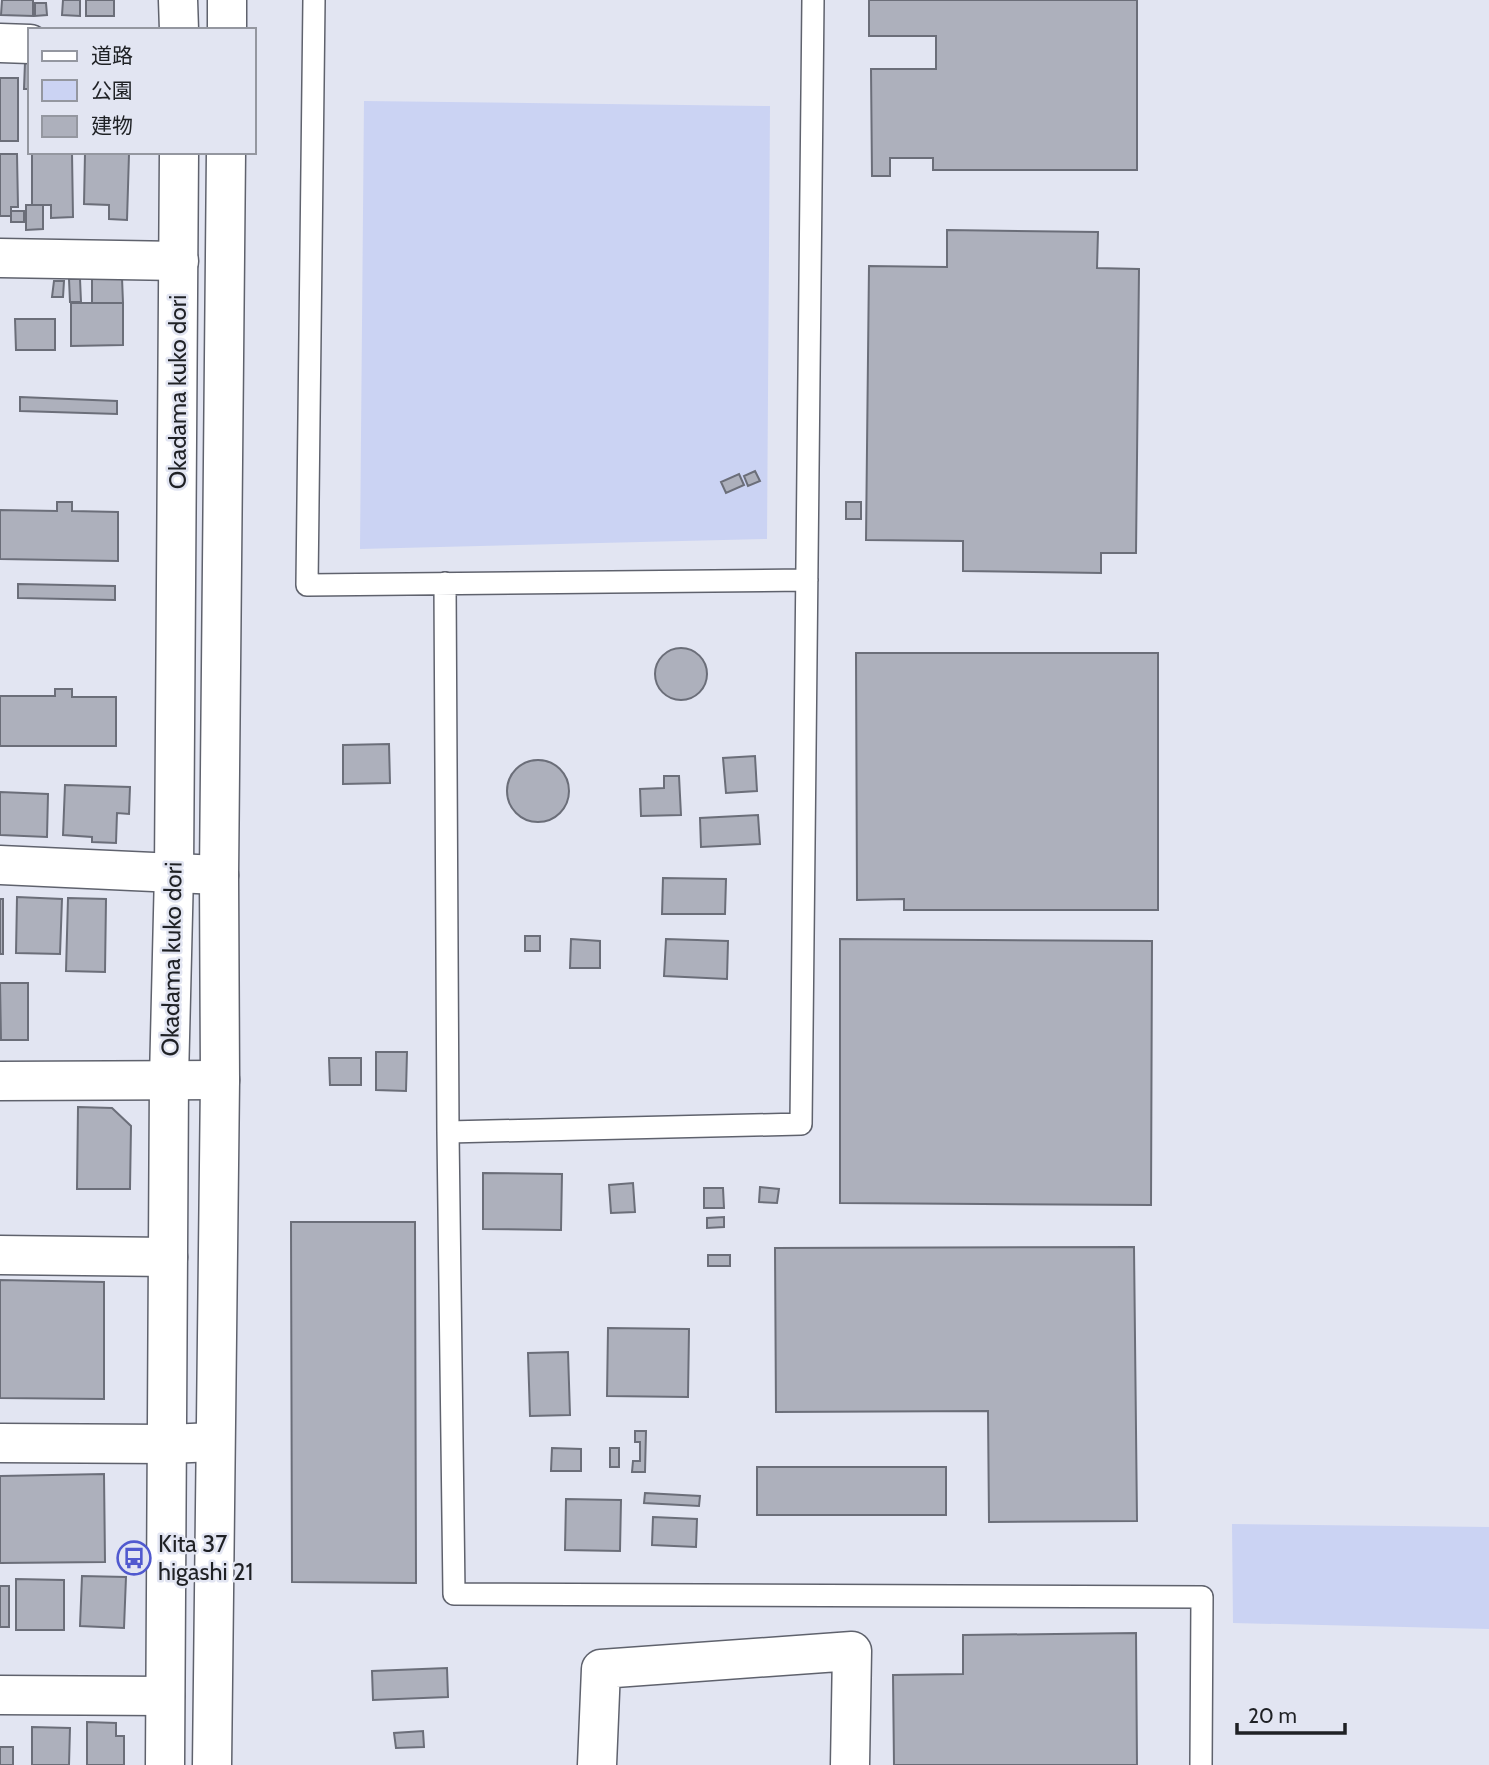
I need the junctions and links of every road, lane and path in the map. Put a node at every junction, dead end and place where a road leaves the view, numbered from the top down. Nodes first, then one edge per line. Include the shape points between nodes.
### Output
1 (178, 0) edge
2 (227, 0) edge
3 (314, 0) edge
4 (813, 0) edge
5 (179, 28) edge
6 (227, 28) edge
7 (0, 43) edge
8 (28, 44) edge
9 (179, 154) edge
10 (226, 154) edge
11 (0, 258) edge
12 (179, 261) junction
13 (807, 579) junction
14 (445, 583) junction
15 (0, 865) edge
16 (174, 872) junction
17 (219, 874) junction
18 (169, 1079) junction
19 (220, 1080) junction
20 (0, 1081) edge
21 (448, 1132) junction
22 (0, 1255) edge
23 (168, 1257) junction
24 (215, 1442) junction
25 (0, 1443) edge
26 (167, 1444) junction
27 (0, 1695) edge
28 (165, 1696) junction
29 (165, 1765) edge
30 (212, 1765) edge
31 (597, 1765) edge
32 (849, 1765) edge
33 (1200, 1765) edge

1 - 5 main road
2 - 6 main road
3 - 14 lane via 307,585
4 - 13 lane
7 - 8 main road
9 - 12 main road, Okadama kuko dori
10 - 17 main road, Okadama kuko dori
11 - 12 main road
12 - 16 main road, Okadama kuko dori
13 - 14 lane
13 - 21 lane via 801,1124
14 - 21 lane
15 - 16 main road
16 - 17 main road
16 - 18 main road, Okadama kuko dori
17 - 19 main road, Okadama kuko dori
18 - 19 main road
18 - 20 main road
18 - 23 main road, Okadama kuko dori
19 - 24 main road, Okadama kuko dori
21 - 33 lane via 454,1594 1202,1597
22 - 23 main road
23 - 26 main road, Okadama kuko dori
24 - 26 main road
24 - 30 main road, Okadama kuko dori
25 - 26 main road
26 - 28 main road, Okadama kuko dori
27 - 28 main road
28 - 29 main road, Okadama kuko dori
31 - 32 main road via 601,1669 852,1651

